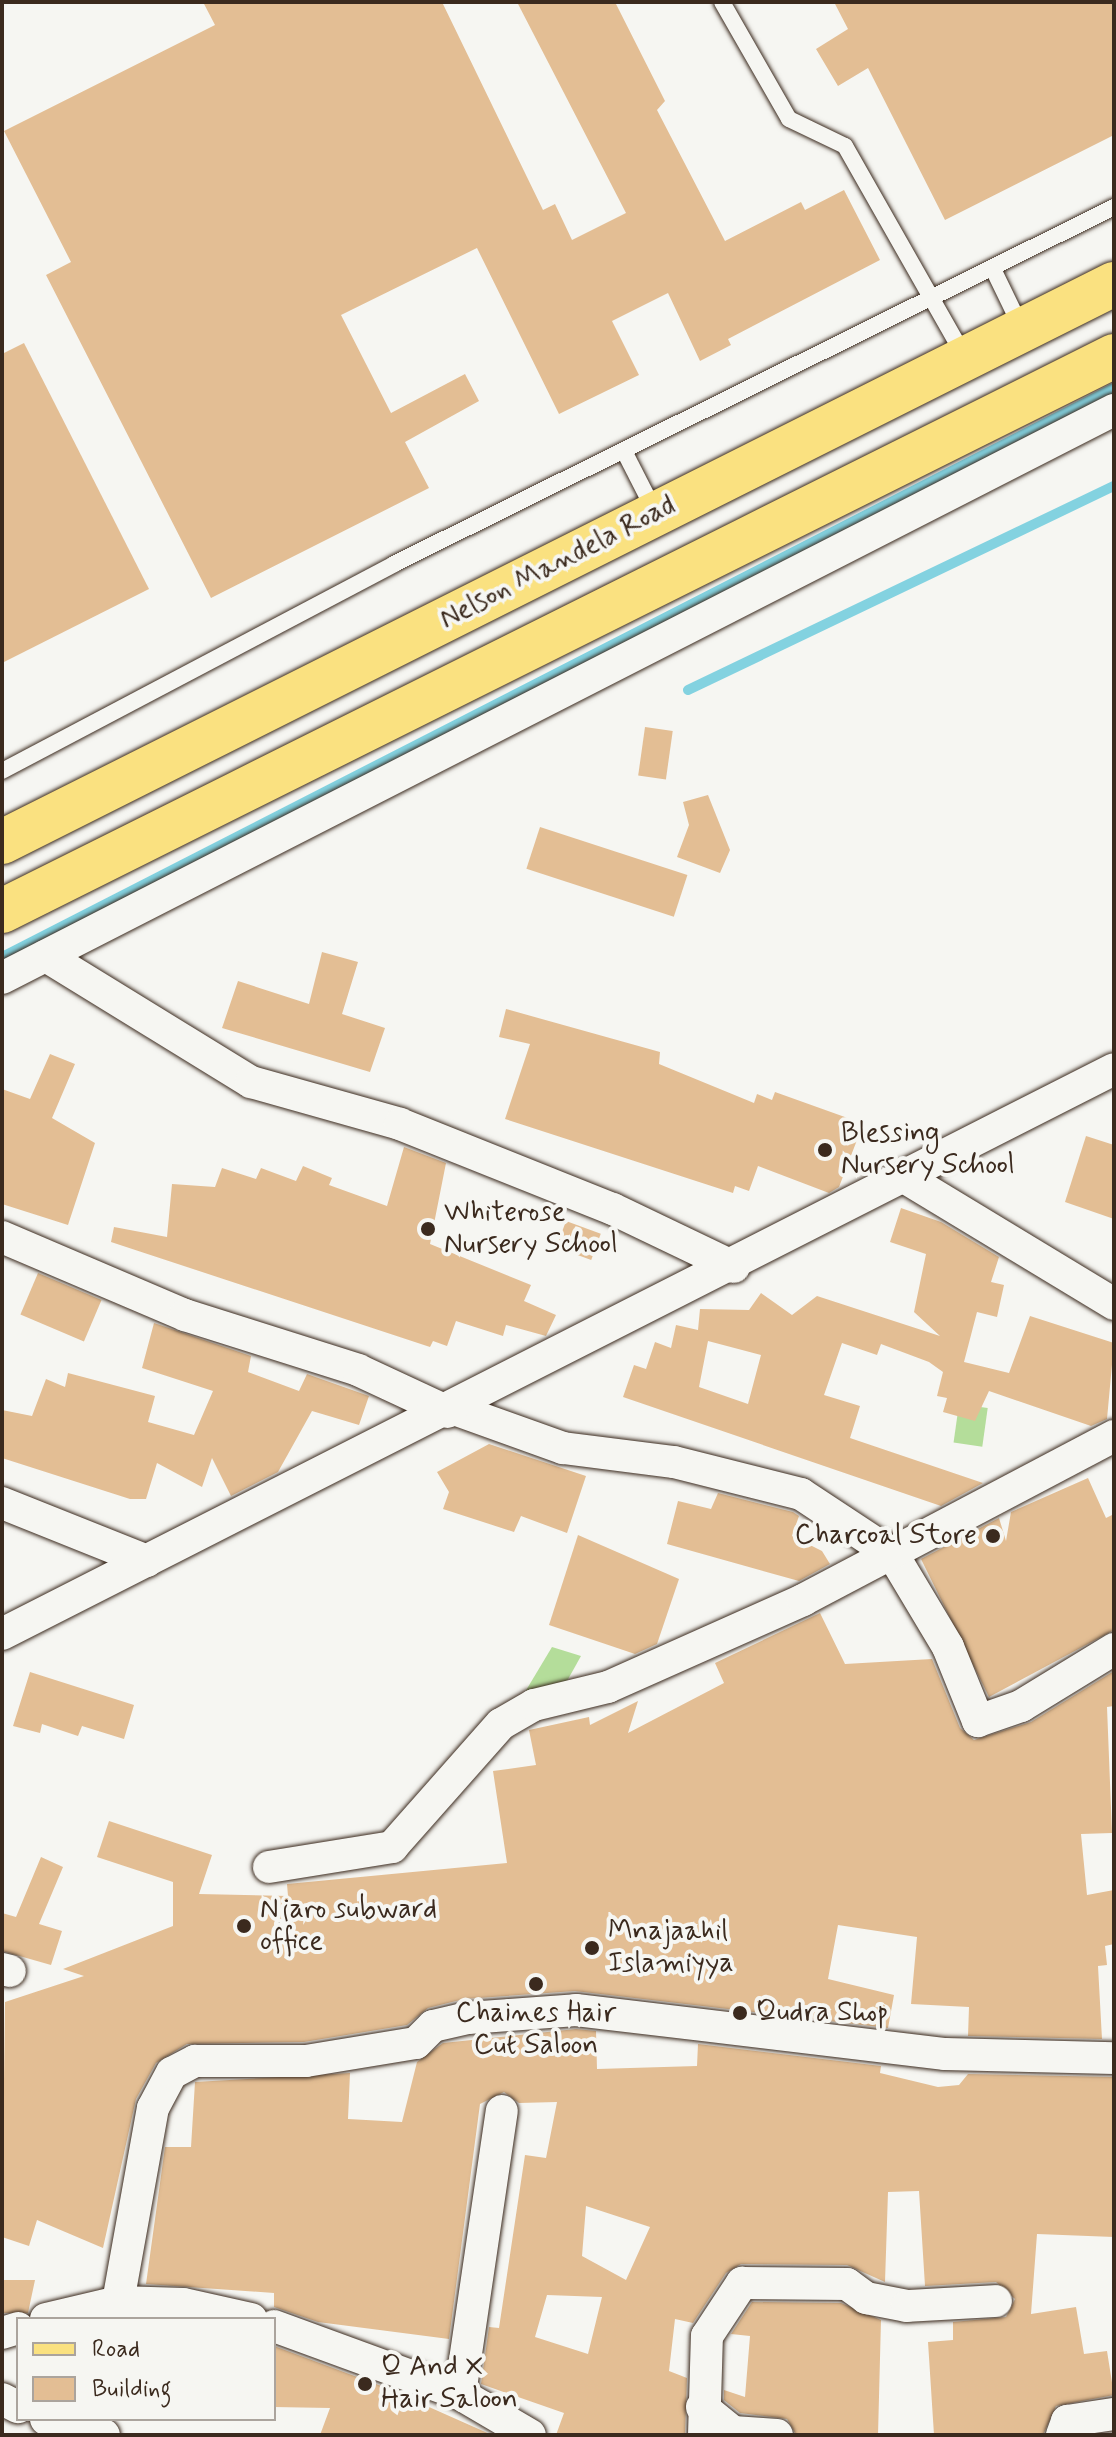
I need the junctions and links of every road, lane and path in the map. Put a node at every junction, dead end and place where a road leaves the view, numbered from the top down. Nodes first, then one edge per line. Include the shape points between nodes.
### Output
1 (722, 2) edge
2 (1114, 207) edge
3 (993, 269) junction
4 (1114, 284) edge
5 (933, 300) junction
6 (1023, 330) junction
7 (1114, 356) edge
8 (966, 359) junction
9 (1114, 410) edge
10 (626, 455) junction
11 (656, 514) junction
12 (2, 771) edge
13 (2, 842) edge
14 (2, 911) edge
15 (46, 956) junction
16 (2, 978) edge
17 (1114, 1069) edge
18 (906, 1178) junction
19 (2, 1237) edge
20 (734, 1267) junction
21 (1114, 1304) edge
22 (451, 1411) junction
23 (1114, 1436) edge
24 (2, 1503) edge
25 (893, 1555) junction
26 (147, 1561) junction
27 (2, 1634) edge
28 (1114, 1649) edge
29 (269, 1867) dead end
30 (1114, 2058) edge
31 (502, 2111) dead end
32 (996, 2301) dead end
33 (118, 2302) junction
34 (54, 2317) edge
35 (242, 2317) edge
36 (276, 2327) edge
37 (460, 2394) junction
38 (1114, 2414) edge
39 (53, 2421) edge
40 (703, 2421) edge
41 (104, 2435) edge
42 (530, 2435) edge
43 (777, 2435) edge
44 (1062, 2435) edge

1 - 5 lane via 789,119 845,146
2 - 3 lane
3 - 5 lane
3 - 6 lane
4 - 6 main road, Nelson Mandela Road
5 - 8 lane
5 - 10 lane
6 - 8 main road, Nelson Mandela Road
7 - 14 main road
8 - 11 main road, Nelson Mandela Road
9 - 15 street
10 - 11 lane
10 - 12 lane via 394,564
11 - 13 main road, Nelson Mandela Road
15 - 16 street
15 - 20 street via 251,1082 400,1124 613,1209
17 - 18 street
18 - 20 street
18 - 21 street
19 - 22 street via 185,1315 358,1370
20 - 22 street
22 - 25 street via 563,1448 674,1462 801,1494
22 - 26 street
23 - 25 street
24 - 26 street
25 - 28 street via 948,1647 978,1721 1021,1706
25 - 29 street via 631,1677 534,1705 501,1724 392,1847 370,1856
26 - 27 street
30 - 33 street via 945,2054 563,2010 468,2018 433,2026 416,2043 362,2054 195,2061 172,2073 153,2108
31 - 37 street
32 - 40 street via 896,2305 847,2284 754,2278 732,2291 707,2336
33 - 34 street
33 - 35 street via 183,2304
36 - 37 street
37 - 42 street
38 - 44 street via 1067,2421
39 - 41 street
40 - 43 street via 733,2432

